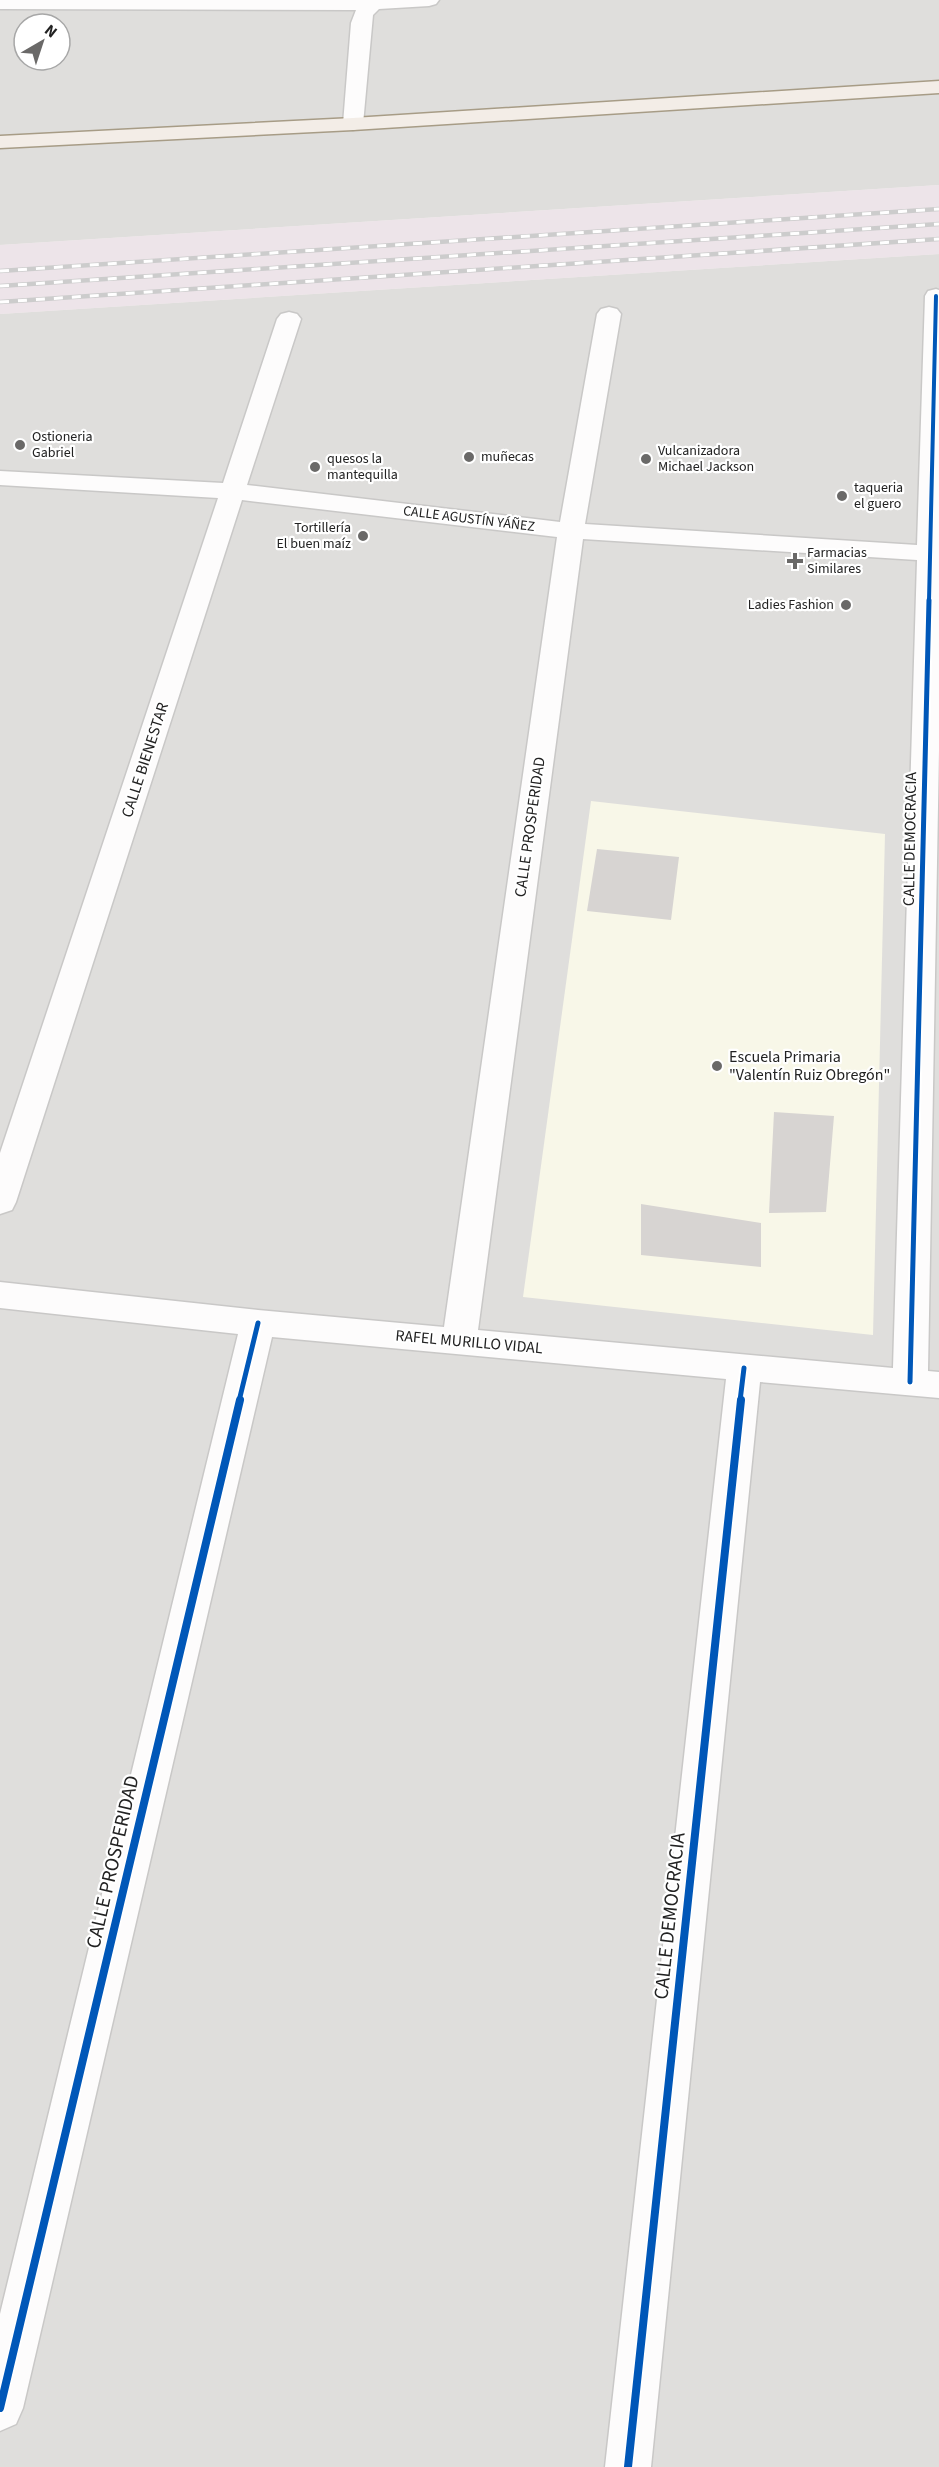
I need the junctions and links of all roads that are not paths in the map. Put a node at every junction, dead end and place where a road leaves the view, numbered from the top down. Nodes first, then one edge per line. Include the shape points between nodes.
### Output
1 (429, 0) edge
2 (375, 2) edge
3 (0, 3) edge
4 (939, 87) edge
5 (353, 124) junction
6 (0, 142) edge
7 (936, 296) dead end
8 (609, 314) dead end
9 (289, 319) dead end
10 (0, 478) edge
11 (233, 491) junction
12 (571, 531) junction
13 (935, 554) edge
14 (0, 1202) edge
15 (0, 1295) edge
16 (258, 1323) junction
17 (459, 1341) junction
18 (744, 1368) junction
19 (925, 1384) edge
20 (0, 2408) edge
21 (628, 2467) edge

1 - 2 street
2 - 3 street
2 - 5 street via 364,13 361,23
4 - 5 main road
5 - 6 main road
7 - 13 street, CALLE DEMOCRACIA
8 - 12 street, CALLE PROSPERIDAD
9 - 11 street, CALLE BIENESTAR
10 - 11 street, CALLE AGUSTÍN YÁÑEZ
11 - 12 street, CALLE AGUSTÍN YÁÑEZ
11 - 14 street, CALLE BIENESTAR
12 - 13 street, CALLE AGUSTÍN YÁÑEZ
12 - 17 street, CALLE PROSPERIDAD
13 - 19 street, CALLE DEMOCRACIA
15 - 16 street, RAFEL MURILLO VIDAL
16 - 17 street, RAFEL MURILLO VIDAL
16 - 20 street, CALLE PROSPERIDAD
17 - 18 street, RAFEL MURILLO VIDAL
18 - 19 street, RAFEL MURILLO VIDAL
18 - 21 street, CALLE DEMOCRACIA

